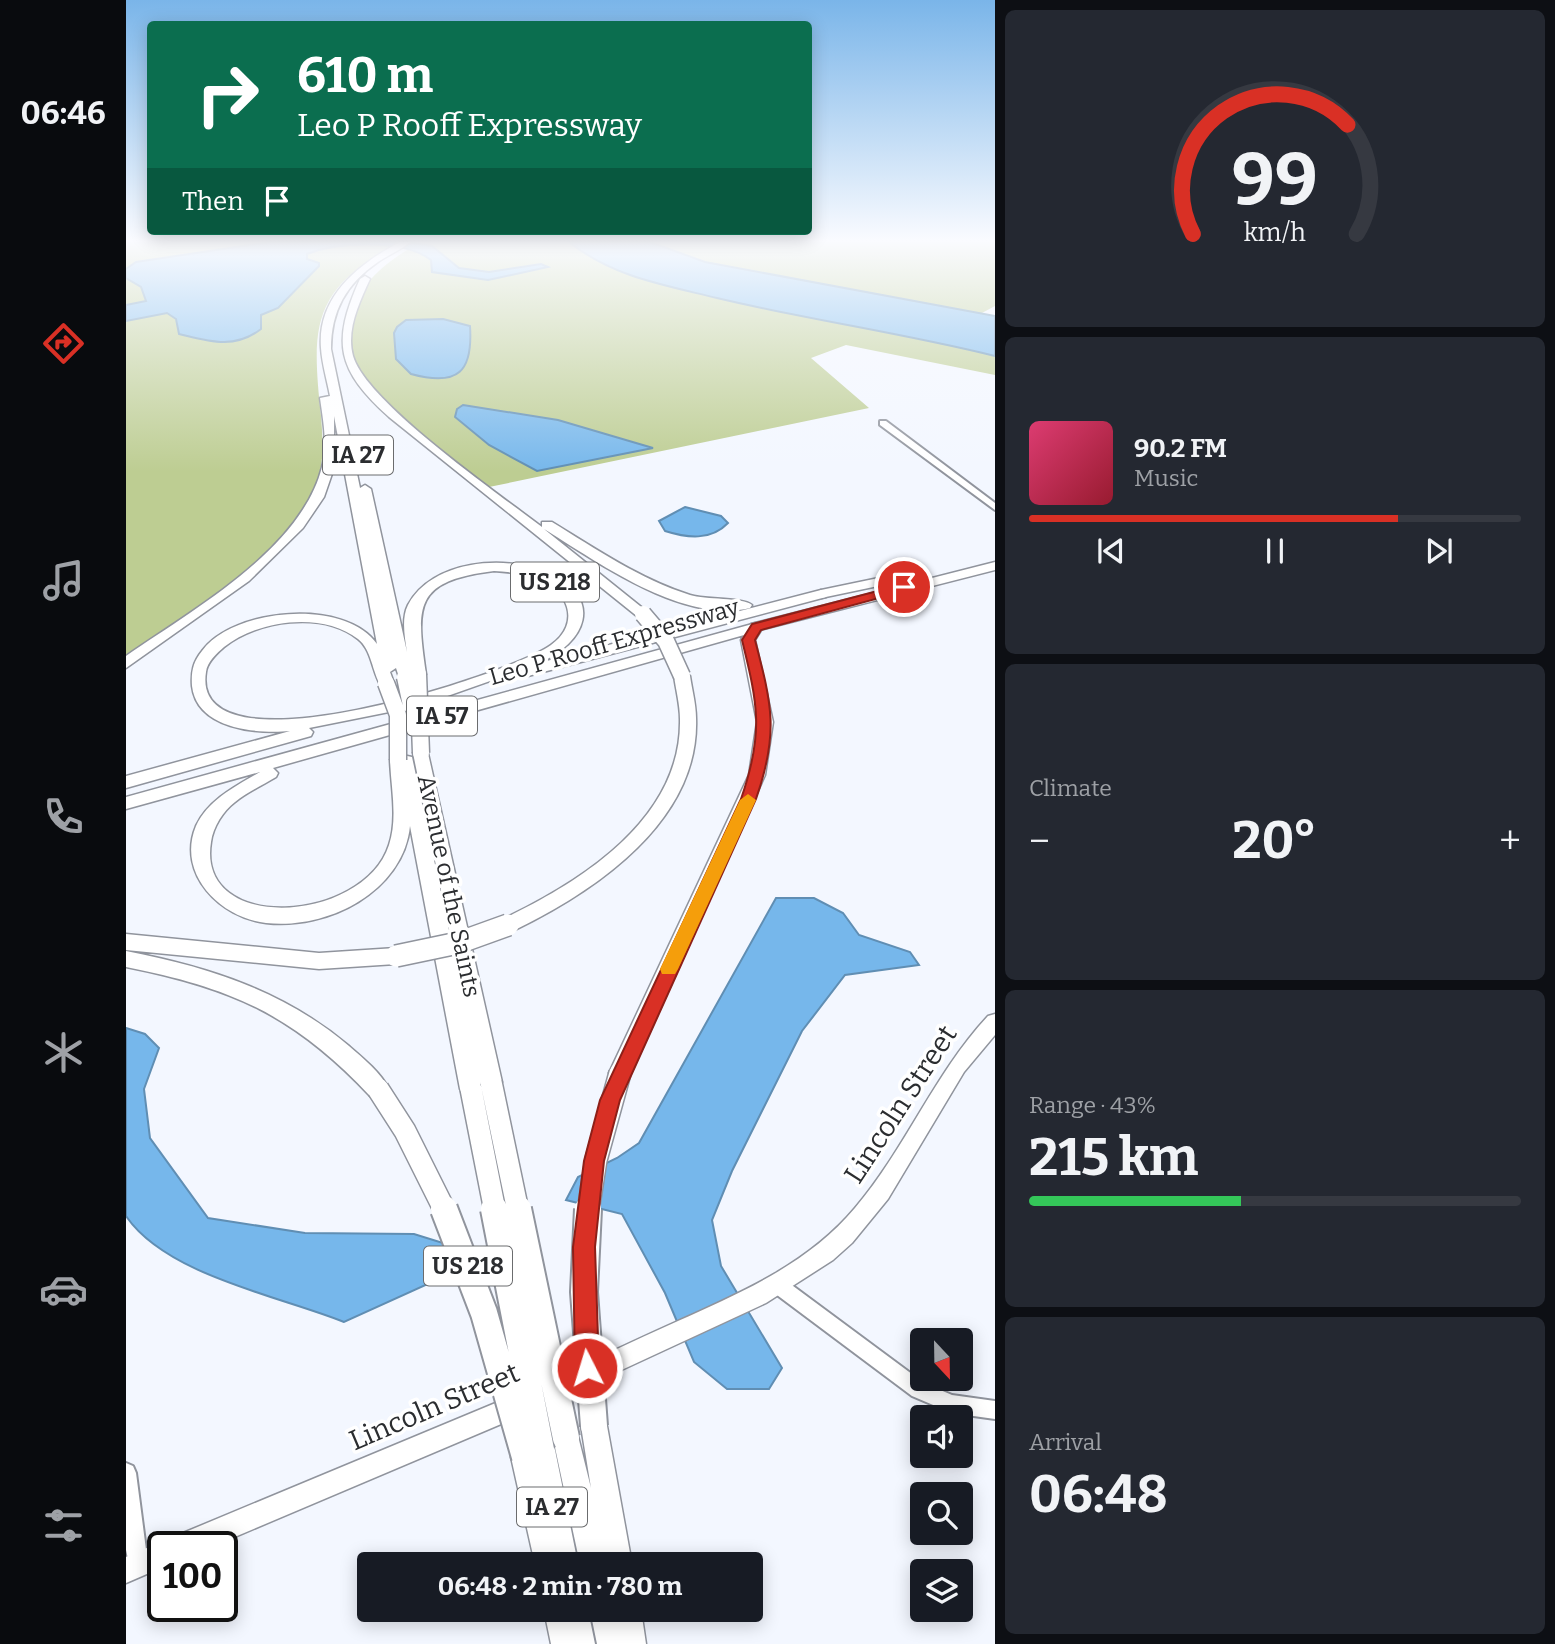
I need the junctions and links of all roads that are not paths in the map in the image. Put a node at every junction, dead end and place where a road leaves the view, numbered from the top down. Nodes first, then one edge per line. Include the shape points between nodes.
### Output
1 (325, 319) edge
2 (328, 319) edge
3 (339, 319) edge
4 (348, 319) edge
5 (883, 422) dead end
6 (470, 474) junction
7 (995, 507) edge
8 (995, 557) edge
9 (995, 565) edge
10 (821, 594) junction
11 (757, 627) junction
12 (126, 663) edge
13 (400, 679) junction
14 (423, 700) junction
15 (377, 734) junction
16 (408, 757) junction
17 (126, 782) edge
18 (126, 803) edge
19 (126, 942) edge
20 (141, 955) edge
21 (995, 1022) edge
22 (771, 1290) junction
23 (995, 1410) edge
24 (544, 1448) junction
25 (126, 1473) edge
26 (218, 1531) edge
27 (548, 1552) edge
28 (562, 1552) edge
29 (589, 1552) edge
30 (616, 1552) edge
31 (132, 1567) edge
32 (561, 1622) edge
33 (575, 1622) edge
34 (607, 1622) edge
35 (628, 1622) edge
36 (566, 1644) edge
37 (580, 1644) edge
38 (612, 1644) edge
39 (631, 1644) edge

1 - 12 highway via 321,346 330,449 320,492 291,534 261,564
2 - 13 highway, Avenue of the Saints / IA 27 via 326,349
3 - 13 highway, Avenue of the Saints / IA 27 via 335,340
4 - 6 highway via 347,353 355,372 382,406
5 - 7 street
6 - 10 highway via 545,524 675,596 736,606
6 - 20 highway, bridge via 643,614 666,641 682,676 688,705 687,744 674,785 654,818 624,853 586,885 508,926 447,946 396,956 319,961
8 - 10 main road, Leo P Rooff Expressway / IA 57
9 - 11 main road, Leo P Rooff Expressway / IA 57
10 - 14 highway, Leo P Rooff Expressway / IA 57
11 - 15 highway, Leo P Rooff Expressway / IA 57
11 - 30 highway, bridge via 748,640 762,687 766,723 757,775 620,1073 594,1161 584,1247 584,1344
13 - 14 highway, US 218 via 413,610 431,586 450,576 484,568 525,570 559,584 575,603 578,618 572,633 548,653
13 - 14 highway via 357,632 330,620 293,617 260,622 223,641 204,661 198,683 214,712 254,726 302,724
13 - 16 highway, Avenue of the Saints / IA 27, bridge
13 - 16 highway, Avenue of the Saints / IA 27, bridge via 398,715
14 - 17 highway, Leo P Rooff Expressway / US 218
15 - 16 highway via 256,778 222,799 195,841 195,868 204,885 224,903 265,915 304,915 352,898 379,876 397,848
15 - 18 highway, Leo P Rooff Expressway / IA 57
16 - 24 highway, Avenue of the Saints / IA 27, bridge via 481,1085
19 - 20 highway
20 - 24 highway, US 218, bridge via 231,984 285,1009 328,1038 378,1088 412,1139 455,1232 488,1322
21 - 22 main road, Lincoln Street via 962,1063 861,1218 822,1256
22 - 23 street via 918,1390 952,1404
22 - 26 main road, Lincoln Street via 516,1406
24 - 27 highway, US 218
24 - 28 highway, Avenue of the Saints / IA 27
24 - 29 highway, Avenue of the Saints / US 218
25 - 31 street
32 - 36 highway
33 - 37 highway
34 - 38 highway
35 - 39 highway

